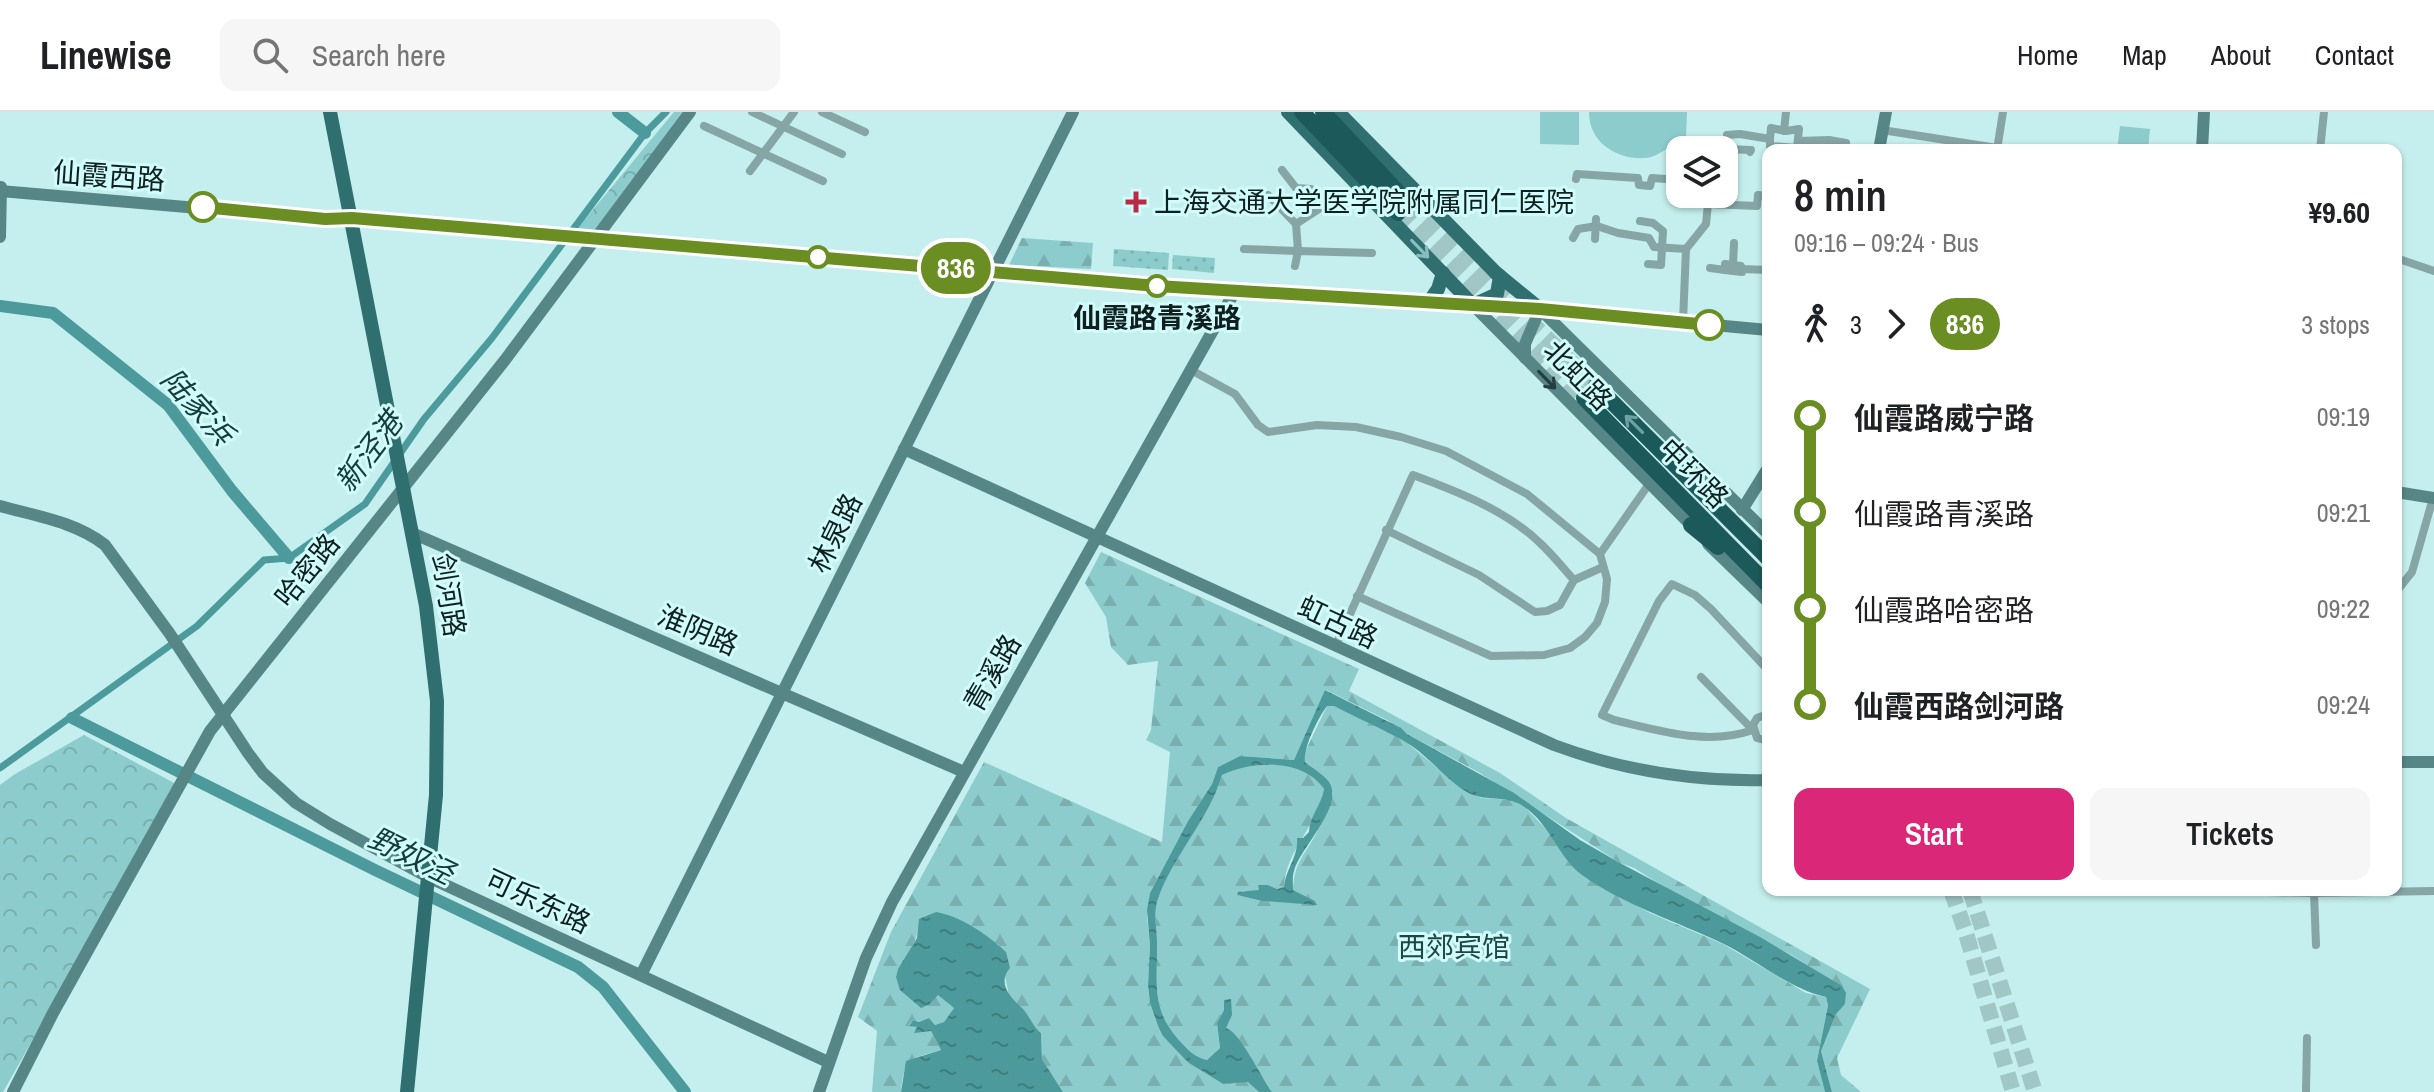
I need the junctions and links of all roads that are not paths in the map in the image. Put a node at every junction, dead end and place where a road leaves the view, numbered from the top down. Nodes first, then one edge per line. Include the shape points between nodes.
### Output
1 (330, 112) edge
2 (690, 112) edge
3 (752, 112) edge
4 (794, 112) edge
5 (822, 112) edge
6 (1073, 112) edge
7 (1288, 112) edge
8 (1302, 112) edge
9 (1323, 112) edge
10 (1338, 112) edge
11 (1786, 112) edge
12 (1886, 112) edge
13 (2001, 112) edge
14 (2204, 112) edge
15 (2324, 112) edge
16 (704, 126) dead end
17 (782, 126) junction
18 (1882, 130) junction
19 (1784, 131) junction
20 (865, 132) dead end
21 (1740, 134) junction
22 (1727, 135) dead end
23 (1770, 139) junction
24 (1829, 140) junction
25 (1798, 141) junction
26 (1846, 143) dead end
27 (1770, 144) edge
28 (1798, 144) edge
29 (1829, 144) edge
30 (1880, 144) edge
31 (1967, 144) edge
32 (1998, 144) edge
33 (2202, 144) edge
34 (2321, 144) edge
35 (1739, 150) joint
36 (762, 152) junction
37 (1750, 152) dead end
38 (842, 154) dead end
39 (1282, 170) dead end
40 (750, 171) dead end
41 (1576, 179) dead end
42 (1666, 179) edge
43 (823, 181) dead end
44 (1, 189) edge
45 (1363, 190) junction
46 (1241, 194) dead end
47 (1762, 195) edge
48 (1738, 205) edge
49 (1322, 207) junction
50 (1708, 208) edge
51 (352, 218) junction
52 (1640, 221) dead end
53 (1595, 222) junction
54 (1296, 224) junction
55 (0, 237) edge
56 (596, 237) junction
57 (1573, 238) dead end
58 (1595, 239) dead end
59 (1734, 243) dead end
60 (1662, 247) junction
61 (1244, 249) dead end
62 (1686, 249) junction
63 (1298, 251) junction
64 (1372, 253) dead end
65 (2402, 260) edge
66 (1648, 264) dead end
67 (1661, 265) junction
68 (1295, 266) dead end
69 (1672, 266) dead end
70 (1710, 268) dead end
71 (1734, 268) junction
72 (1762, 270) edge
73 (993, 271) junction
74 (2434, 271) edge
75 (1443, 273) junction
76 (1500, 276) junction
77 (1235, 291) junction
78 (1429, 302) junction
79 (1473, 305) junction
80 (1540, 309) junction
81 (1683, 322) junction
82 (1762, 329) edge
83 (1525, 358) junction
84 (1191, 370) junction
85 (1596, 386) tunnel mouth
86 (1584, 398) tunnel mouth
87 (904, 449) junction
88 (1762, 478) edge
89 (402, 481) junction
90 (1649, 484) junction
91 (2402, 493) edge
92 (2433, 498) edge
93 (0, 506) edge
94 (1742, 510) junction
95 (1691, 525) junction
96 (1762, 528) edge
97 (1386, 530) junction
98 (412, 533) junction
99 (1097, 539) junction
100 (1762, 552) edge
101 (1600, 554) junction
102 (1603, 567) junction
103 (1574, 580) junction
104 (1762, 580) edge
105 (1762, 581) edge
106 (2402, 584) edge
107 (1357, 596) junction
108 (1762, 596) edge
109 (1335, 647) junction
110 (1762, 664) edge
111 (1701, 677) dead end
112 (783, 692) junction
113 (223, 713) junction
114 (1762, 716) edge
115 (1753, 730) junction
116 (1762, 739) edge
117 (2402, 762) edge
118 (2434, 762) edge
119 (964, 772) junction
120 (1762, 780) edge
121 (427, 884) junction
122 (2434, 891) edge
123 (2402, 892) edge
124 (2314, 896) edge
125 (2316, 945) dead end
126 (641, 975) junction
127 (2307, 1038) dead end
128 (828, 1062) junction
129 (13, 1092) edge
130 (407, 1092) edge
131 (819, 1092) edge
132 (2306, 1092) edge

1 - 51 main road, 剑河路
2 - 56 street, 哈密路
3 - 17 street
4 - 17 street
5 - 20 street
6 - 73 street, 林泉路
7 - 45 main road, 北虹路
8 - 9 highway via 1403,208
10 - 76 main road, 北虹路
11 - 19 street
12 - 18 street
13 - 32 street
14 - 33 street
15 - 34 street
16 - 36 street
17 - 36 street
17 - 38 street
18 - 30 street
18 - 31 street
19 - 23 street via 1771,128
19 - 25 street via 1799,129
21 - 22 street
21 - 23 street
21 - 35 street
23 - 27 street
24 - 25 street
24 - 26 street
24 - 29 street
25 - 28 street
35 - 37 street
36 - 40 street
36 - 43 street
39 - 49 street via 1296,188 1311,189
41 - 42 street via 1577,174 1638,178 1639,185 1650,186 1652,178
44 - 51 street, 仙霞西路
44 - 55 street
45 - 49 street via 1341,207
45 -> 75 main road, 北虹路
46 - 54 street via 1268,195
47 - 48 street via 1757,206
49 - 54 street
50 - 62 street via 1706,224
51 - 56 street, 仙霞西路
51 - 89 main road, 剑河路
52 - 60 street via 1663,231
53 - 57 street via 1578,229
53 - 58 street
53 - 60 street via 1618,237 1642,235 1654,247
54 - 63 street
56 - 73 street, 仙霞西路
56 - 89 street, 哈密路 via 505,360
59 - 71 street
60 - 62 street
60 - 67 street
61 - 63 street
62 - 81 street
63 - 64 street
63 - 68 street
65 - 74 street
66 - 67 street
67 - 69 street
70 - 71 street
71 - 72 street
73 - 77 street, 仙霞西路
73 - 87 street, 林泉路
75 - 78 main road
75 - 79 main road, 北虹路
76 - 79 main road via 1497,294
76 - 80 main road, 北虹路
77 - 78 street, 仙霞西路
77 - 84 street, 青溪路
78 - 79 street, 仙霞西路
79 - 80 street, 仙霞西路
79 - 83 street, 北虹路
80 - 81 street, 仙霞西路
80 - 83 street via 1525,344
80 - 94 street, 北虹路
81 - 82 street, 仙霞西路
83 -> 90 street, 北虹路
84 - 99 street, 青溪路
84 - 101 street via 1235,394 1268,432 1317,425 1356,427 1446,451 1527,494
100 -> 85 highway, 中环路
86 - 104 highway, 中环路
87 - 99 street, 虹古路
87 - 112 street, 林泉路
88 - 94 street
89 - 98 main road, 剑河路
89 - 113 street, 哈密路
90 - 95 street, 北虹路
90 - 101 street
91 - 92 street
92 - 106 street via 2412,572
93 - 113 street, 可乐东路 via 92,534 105,545
94 - 96 street, 北虹路
95 - 105 highway
95 - 108 street, 北虹路
97 - 103 street via 1479,575 1535,612 1560,605
97 - 103 street via 1413,475 1512,521 1540,542
97 - 107 street
98 - 112 street, 淮阴路
98 - 121 main road, 剑河路 via 437,701 436,795
99 - 109 street, 虹古路
99 - 119 street, 青溪路
101 - 102 street
102 - 103 street
102 - 107 street via 1605,602 1597,623 1570,648 1544,655 1491,656
107 - 109 street
109 - 120 street, 虹古路 via 1583,756 1657,775
110 - 115 street via 1711,609 1672,584 1602,715 1702,738 1731,738
111 - 115 street
112 - 119 street, 淮阴路
112 - 126 street, 林泉路
113 - 121 street, 可乐东路 via 263,773 296,803
113 - 129 street, 哈密路 via 183,775
114 - 115 street
115 - 116 street
117 - 118 street
119 - 128 street, 青溪路 via 883,921
121 - 126 street, 可乐东路
121 - 130 main road, 剑河路
122 - 123 street
124 - 125 street
126 - 128 street, 可乐东路
127 - 132 street
128 - 131 street, 青溪路

